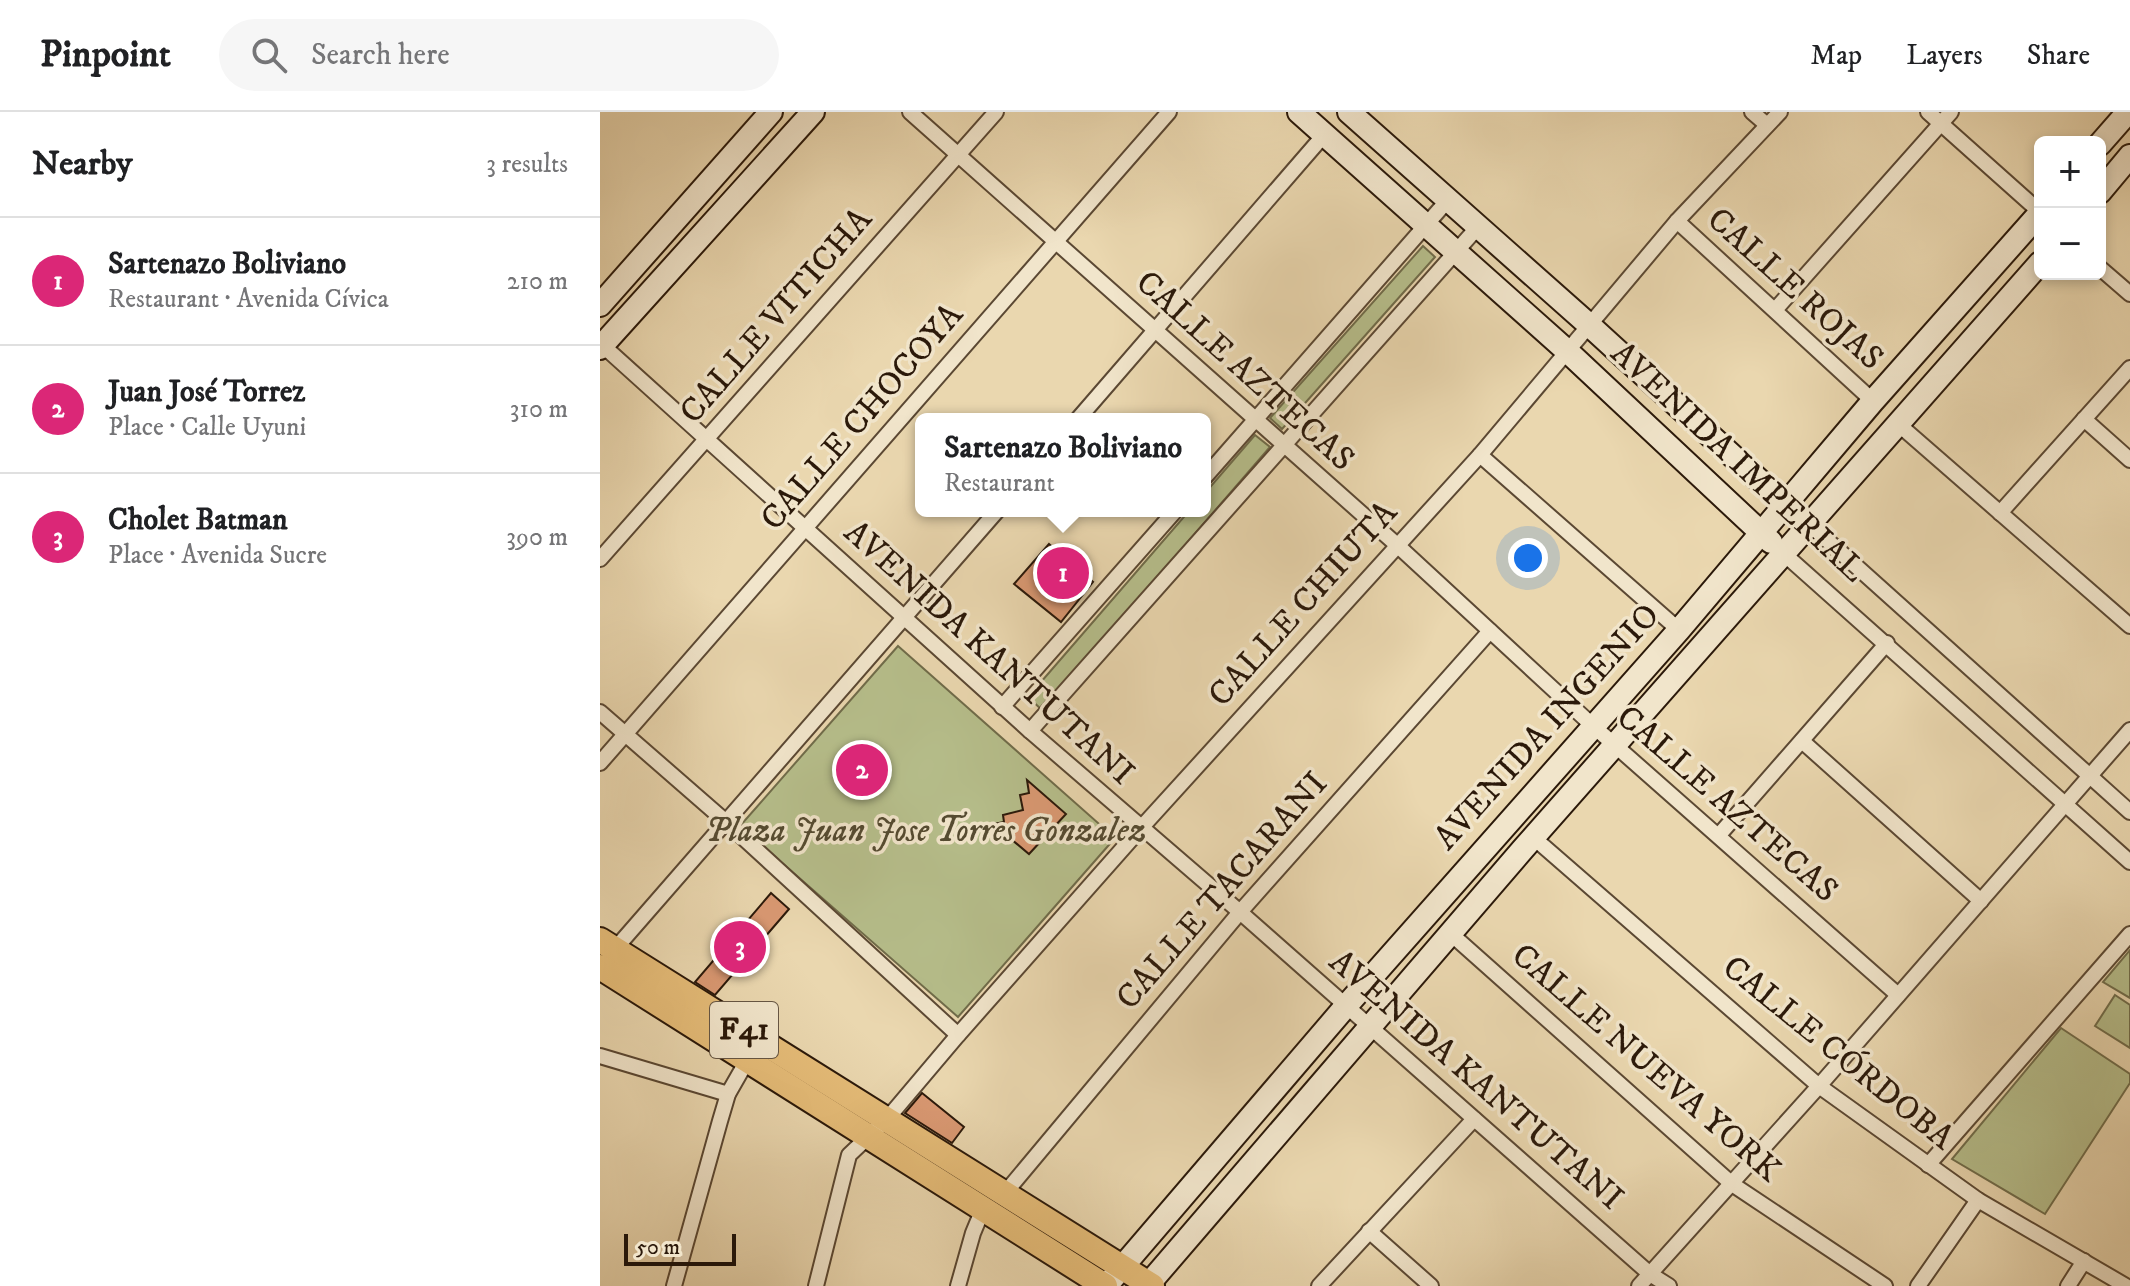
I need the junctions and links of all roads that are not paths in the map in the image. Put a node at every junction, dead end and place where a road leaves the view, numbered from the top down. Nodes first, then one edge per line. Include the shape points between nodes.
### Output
1 (771, 112) edge
2 (813, 112) edge
3 (910, 112) edge
4 (996, 112) edge
5 (1169, 112) edge
6 (1299, 112) edge
7 (1349, 112) edge
8 (1752, 112) edge
9 (1780, 112) edge
10 (1928, 112) edge
11 (1951, 112) edge
12 (2128, 112) edge
13 (1941, 124) junction
14 (1767, 125) junction
15 (1324, 135) junction
16 (2106, 137) edge
17 (957, 156) junction
18 (2130, 156) edge
19 (2106, 185) edge
20 (1447, 201) junction
21 (2036, 208) edge
22 (2034, 219) edge
23 (1677, 221) junction
24 (1427, 226) junction
25 (1477, 228) junction
26 (1057, 242) junction
27 (1455, 251) junction
28 (2034, 270) edge
29 (2106, 273) edge
30 (2130, 294) edge
31 (600, 305) edge
32 (1775, 310) junction
33 (1588, 324) junction
34 (1155, 331) junction
35 (601, 345) edge
36 (1566, 350) junction
37 (2130, 368) edge
38 (1873, 401) junction
39 (1083, 413) edge
40 (2084, 419) junction
41 (1254, 421) junction
42 (1897, 423) junction
43 (708, 439) junction
44 (1284, 445) junction
45 (1480, 455) junction
46 (2130, 460) edge
47 (1211, 470) edge
48 (1785, 506) junction
49 (2000, 513) junction
50 (992, 517) edge
51 (1170, 517) edge
52 (1808, 523) junction
53 (804, 529) junction
54 (1761, 534) junction
55 (1397, 545) junction
56 (1783, 553) junction
57 (600, 559) edge
58 (903, 618) junction
59 (2130, 626) edge
60 (1679, 630) junction
61 (1490, 631) junction
62 (1887, 643) junction
63 (1002, 707) junction
64 (600, 712) edge
65 (1592, 725) junction
66 (2130, 730) edge
67 (1030, 731) junction
68 (625, 733) junction
69 (1802, 741) junction
70 (1616, 744) junction
71 (600, 763) edge
72 (2090, 776) junction
73 (2064, 805) junction
74 (2130, 812) edge
75 (725, 821) junction
76 (1141, 828) junction
77 (1719, 835) junction
78 (1534, 838) junction
79 (2130, 862) edge
80 (1981, 901) junction
81 (1240, 912) junction
82 (1450, 933) junction
83 (2130, 934) edge
84 (605, 952) edge
85 (1898, 995) junction
86 (1346, 1006) junction
87 (1370, 1026) junction
88 (958, 1035) junction
89 (600, 1056) edge
90 (748, 1059) junction
91 (1819, 1086) junction
92 (728, 1094) junction
93 (1474, 1119) junction
94 (878, 1127) junction
95 (1928, 1165) junction
96 (1732, 1184) junction
97 (1005, 1193) junction
98 (1978, 1200) junction
99 (983, 1209) junction
100 (1369, 1231) junction
101 (2084, 1261) junction
102 (1120, 1266) junction
103 (1650, 1274) junction
104 (1149, 1285) edge
105 (674, 1286) edge
106 (816, 1286) edge
107 (958, 1286) edge
108 (1105, 1286) edge
109 (1319, 1286) edge
110 (1431, 1286) edge
111 (1639, 1286) edge
112 (1669, 1286) edge
113 (1885, 1286) edge
114 (1918, 1286) edge
115 (2068, 1286) edge
116 (2126, 1286) edge

1 - 31 street
2 - 35 street
3 - 17 street, CALLE AZTECAS
4 - 17 street, CALLE VITICHA
5 - 26 street, CALLE CHOCOYA
6 - 15 street, AVENIDA IMPERIAL
7 - 20 street, AVENIDA IMPERIAL
8 - 14 street
9 - 14 street, CALLE CHIUTA
10 - 13 street
11 - 13 street
12 - 16 street
13 - 21 street
13 - 32 street
14 - 23 street, CALLE CHIUTA
15 - 24 street, AVENIDA IMPERIAL
15 - 34 street
17 - 26 street, CALLE AZTECAS
17 - 43 street, CALLE VITICHA
18 - 19 street
20 - 24 street
20 - 25 street, AVENIDA IMPERIAL
22 - 38 street, AVENIDA INGENIO
23 - 32 street, CALLE ROJAS
23 - 33 street, CALLE CHIUTA
24 - 27 street, AVENIDA IMPERIAL
24 - 41 street
25 - 27 street
25 - 33 street, AVENIDA IMPERIAL
26 - 34 street, CALLE AZTECAS
26 - 53 street, CALLE CHOCOYA
27 - 36 street, AVENIDA IMPERIAL
27 - 44 street
28 - 42 street, AVENIDA INGENIO
29 - 30 street
32 - 38 street, CALLE ROJAS
33 - 36 street, CALLE CHIUTA
33 - 48 street, AVENIDA IMPERIAL
34 - 39 street
34 - 41 street, CALLE AZTECAS
35 - 43 street, AVENIDA KANTUTANI
36 - 45 street, CALLE CHIUTA
36 - 54 street, AVENIDA IMPERIAL
37 - 40 street
38 - 48 street, AVENIDA INGENIO
40 - 46 street
40 - 49 street
41 - 44 street, CALLE AZTECAS
41 - 47 street
42 - 49 street
42 - 52 street, AVENIDA INGENIO
43 - 53 street, AVENIDA KANTUTANI
43 - 57 street, CALLE VITICHA
44 - 55 street, CALLE AZTECAS
44 - 67 street
45 - 55 street, CALLE CHIUTA
45 - 60 street
48 - 52 street, AVENIDA IMPERIAL
48 - 54 street, AVENIDA INGENIO
49 - 59 street
50 - 58 street
51 - 63 street
52 - 56 street, AVENIDA INGENIO
52 - 72 street, AVENIDA IMPERIAL
53 - 58 street, AVENIDA KANTUTANI
53 - 68 street, CALLE CHOCOYA
54 - 56 street, AVENIDA IMPERIAL
54 - 60 street, AVENIDA INGENIO
55 - 61 street, CALLE AZTECAS
55 - 76 street, CALLE CHIUTA
56 - 62 street, AVENIDA IMPERIAL
56 - 70 street, AVENIDA INGENIO
58 - 63 street, AVENIDA KANTUTANI
58 - 75 street
60 - 65 street, AVENIDA INGENIO
61 - 65 street, CALLE AZTECAS
61 - 81 street, CALLE TACARANI
62 - 69 street
62 - 73 street, AVENIDA IMPERIAL
63 - 67 street, AVENIDA KANTUTANI
64 - 68 street
65 - 70 street, CALLE AZTECAS
65 - 86 street, AVENIDA INGENIO
66 - 72 street
67 - 76 street, AVENIDA KANTUTANI
68 - 71 street, CALLE CHOCOYA
68 - 75 street
69 - 77 street
69 - 80 street
70 - 77 street, CALLE AZTECAS
70 - 78 street, AVENIDA INGENIO
72 - 73 street
72 - 74 street, AVENIDA IMPERIAL
73 - 79 street, AVENIDA IMPERIAL
73 - 80 street
75 - 84 street
75 - 88 street
76 - 81 street, AVENIDA KANTUTANI
76 - 88 street, CALLE CHIUTA
77 - 85 street, CALLE AZTECAS
78 - 82 street, AVENIDA INGENIO
78 - 91 street, CALLE CÓRDOBA
80 - 85 street
81 - 86 street, AVENIDA KANTUTANI
81 - 97 street, CALLE TACARANI
82 - 87 street, AVENIDA INGENIO
82 - 96 street, CALLE NUEVA YORK
83 - 95 street
84 - 90 main road, F41
84 - 94 main road, F41
85 - 91 street
86 - 87 street, AVENIDA KANTUTANI
86 - 102 street, AVENIDA INGENIO
87 - 93 street, AVENIDA KANTUTANI
87 - 104 street, AVENIDA INGENIO
88 - 94 street, CALLE CHIUTA
89 - 92 street
90 - 92 street
90 - 94 main road, F41
91 - 95 street, CALLE CÓRDOBA
91 - 96 street
92 - 105 street
93 - 100 street
93 - 103 street, AVENIDA KANTUTANI
94 - 97 main road, F41
94 - 99 main road, F41
94 - 106 street, CALLE CHIUTA via 849,1155
95 - 98 street, CALLE CÓRDOBA
96 - 103 street
96 - 113 street, CALLE NUEVA YORK
97 - 102 main road, F41
98 - 101 street, CALLE CÓRDOBA
98 - 114 street
99 - 107 street
99 - 108 main road, F41
100 - 109 street
100 - 110 street
101 - 115 street
101 - 116 street, CALLE CÓRDOBA
102 - 104 main road, F41
102 - 108 street, AVENIDA INGENIO
103 - 111 street
103 - 112 street, AVENIDA KANTUTANI

